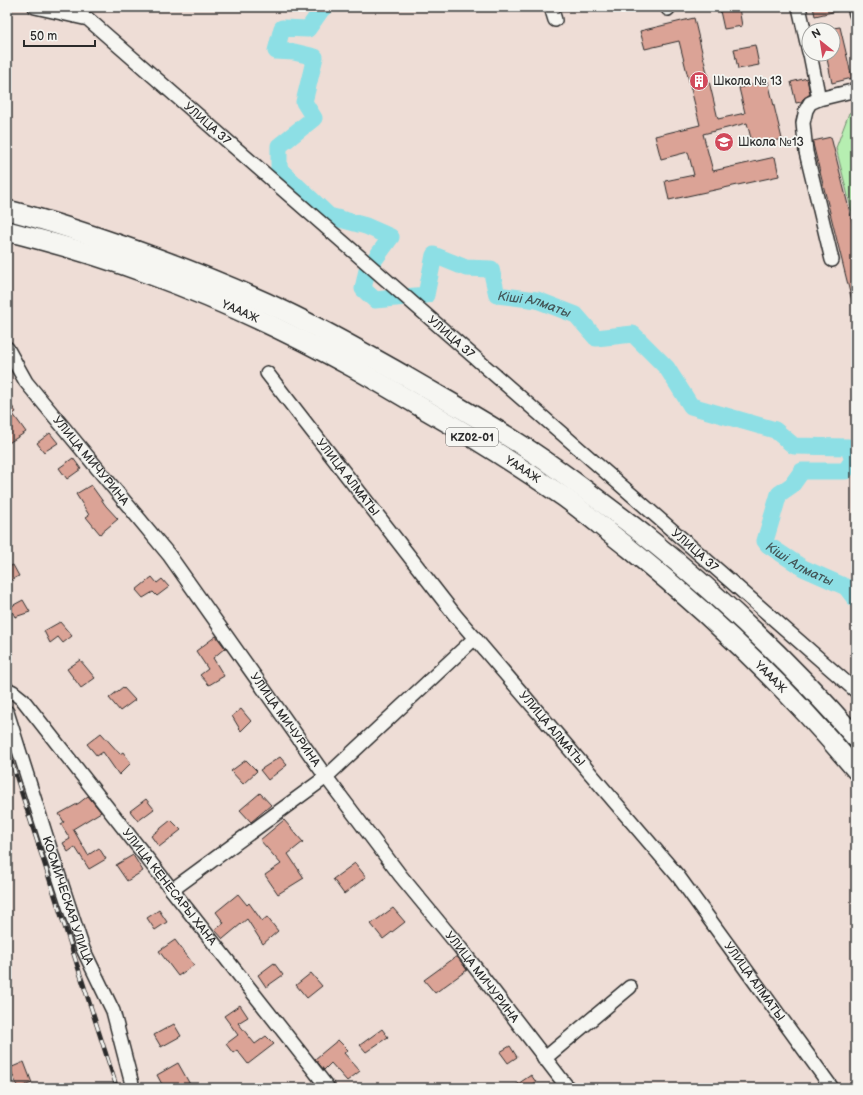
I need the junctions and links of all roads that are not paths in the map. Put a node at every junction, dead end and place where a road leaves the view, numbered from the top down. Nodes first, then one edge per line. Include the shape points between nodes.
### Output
1 (35, 7) edge
2 (551, 7) edge
3 (799, 7) edge
4 (854, 7) edge
5 (856, 14) edge
6 (554, 20) dead end
7 (802, 22) edge
8 (811, 62) edge
9 (856, 90) edge
10 (820, 99) junction
11 (7, 210) edge
12 (7, 231) edge
13 (832, 260) dead end
14 (7, 348) edge
15 (267, 373) dead end
16 (474, 638) junction
17 (7, 689) edge
18 (856, 690) edge
19 (7, 712) edge
20 (856, 738) edge
21 (856, 770) edge
22 (326, 777) junction
23 (172, 890) junction
24 (630, 987) dead end
25 (544, 1059) junction
26 (133, 1088) edge
27 (328, 1088) edge
28 (568, 1088) edge
29 (832, 1088) edge

1 - 18 street, УЛИЦА 37 via 88,19
2 - 6 street
3 - 7 street
4 - 5 street
8 - 10 street
9 - 10 street
10 - 13 street via 810,103 803,123 806,152
11 - 20 highway, ҮАААЖ / KZ02-01 via 139,251 283,310 496,429 576,482 668,554 752,629
12 - 21 highway, ҮАААЖ / KZ02-01 via 148,273 245,314 354,368 490,449 587,514 680,591 777,684
14 - 22 street, УЛИЦА МИЧУРИНА via 26,382 169,555
15 - 16 street, УЛИЦА АЛМАТЫ
16 - 22 street
16 - 29 street, УЛИЦА АЛМАТЫ via 678,876
17 - 23 street, УЛИЦА КЕНЕСАРЫ ХАНА via 23,700
19 - 26 street, КОСМИЧЕСКАЯ УЛИЦА via 83,949 113,1012
22 - 23 street
22 - 25 street, УЛИЦА МИЧУРИНА
23 - 27 street, УЛИЦА КЕНЕСАРЫ ХАНА
24 - 25 street
25 - 28 street, УЛИЦА МИЧУРИНА

